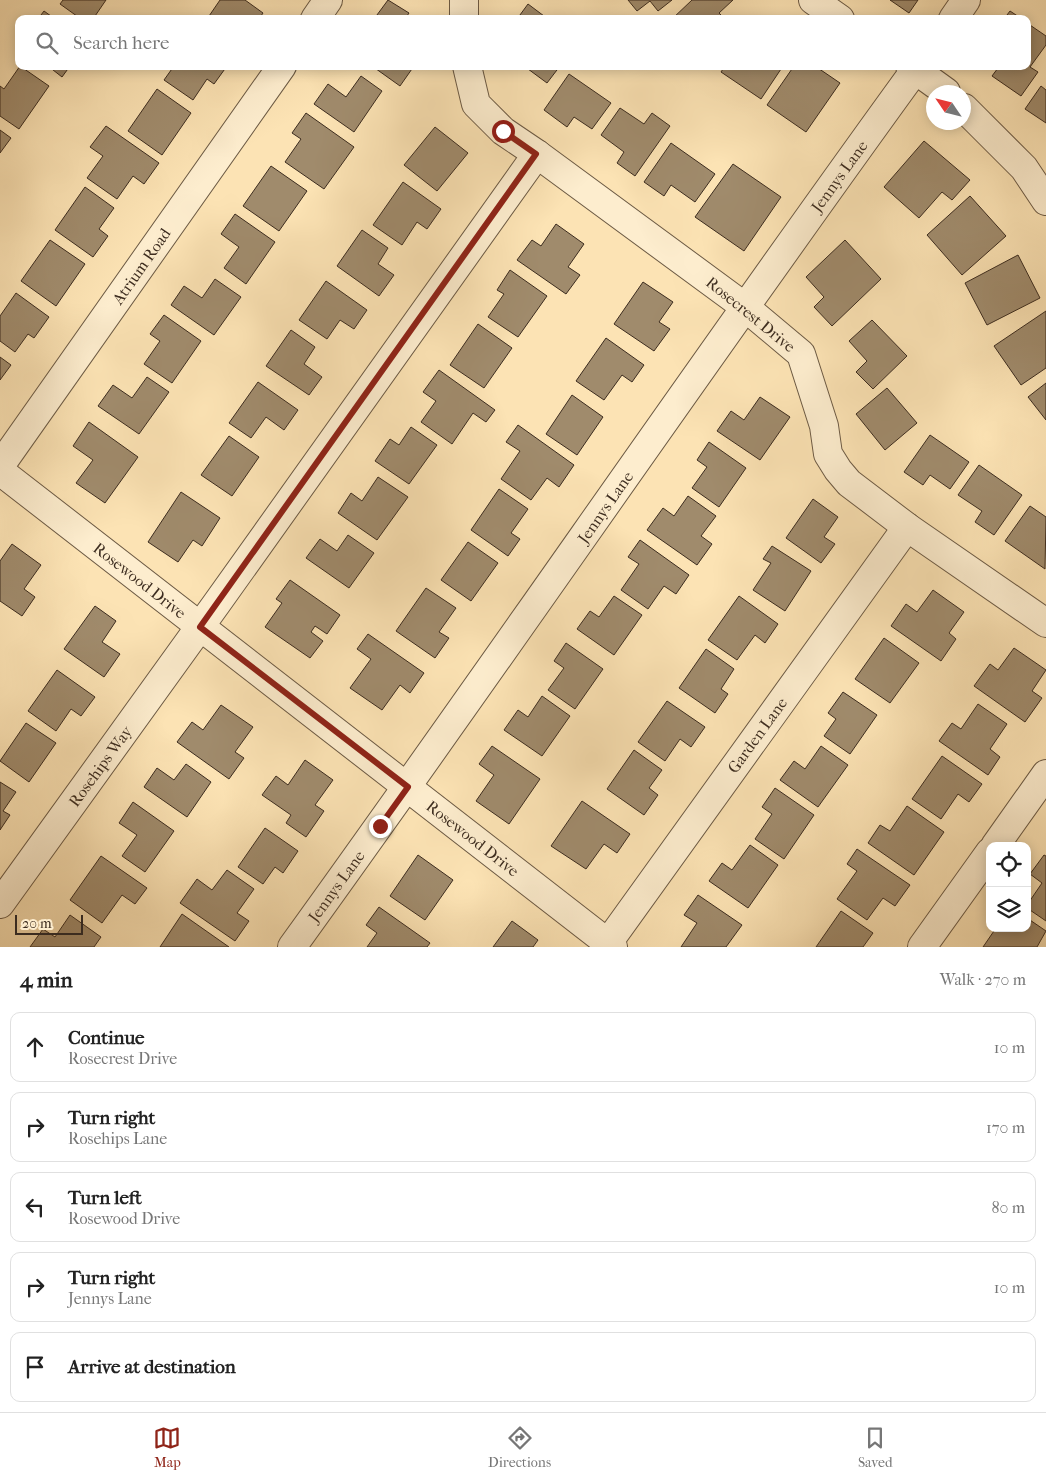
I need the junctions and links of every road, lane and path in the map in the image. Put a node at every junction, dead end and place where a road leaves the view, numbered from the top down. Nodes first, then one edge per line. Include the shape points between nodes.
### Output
1 (328, 0) edge
2 (464, 0) edge
3 (813, 0) edge
4 (966, 0) edge
5 (318, 15) edge
6 (464, 15) edge
7 (834, 15) edge
8 (956, 15) edge
9 (279, 70) edge
10 (468, 70) edge
11 (913, 70) edge
12 (917, 70) edge
13 (937, 85) edge
14 (971, 115) edge
15 (536, 154) junction
16 (1046, 202) edge
17 (745, 307) junction
18 (0, 466) edge
19 (0, 471) edge
20 (907, 527) junction
21 (1046, 623) edge
22 (200, 627) junction
23 (1046, 774) edge
24 (408, 787) junction
25 (997, 842) edge
26 (986, 858) edge
27 (0, 904) edge
28 (609, 946) edge
29 (292, 947) edge
30 (922, 947) edge

1 - 5 street
2 - 6 street
3 - 7 street
4 - 8 street
9 - 18 street, Atrium Road
10 - 15 street, Rosecrest Drive via 476,104 503,131
11 - 17 street, Jennys Lane
12 - 13 street
14 - 16 street via 1024,168
15 - 17 street, Rosecrest Drive
15 - 22 street, Rosehips Way
17 - 20 street, Rosecrest Drive via 800,354 824,426 828,454 838,470 849,483
17 - 24 street, Jennys Lane
19 - 22 street, Rosewood Drive
20 - 21 street, Rosecrest Drive
20 - 28 street, Garden Lane
22 - 24 street, Rosewood Drive
22 - 27 street, Rosehips Way
23 - 25 street
24 - 28 street, Rosewood Drive
24 - 29 street, Jennys Lane
26 - 30 street

